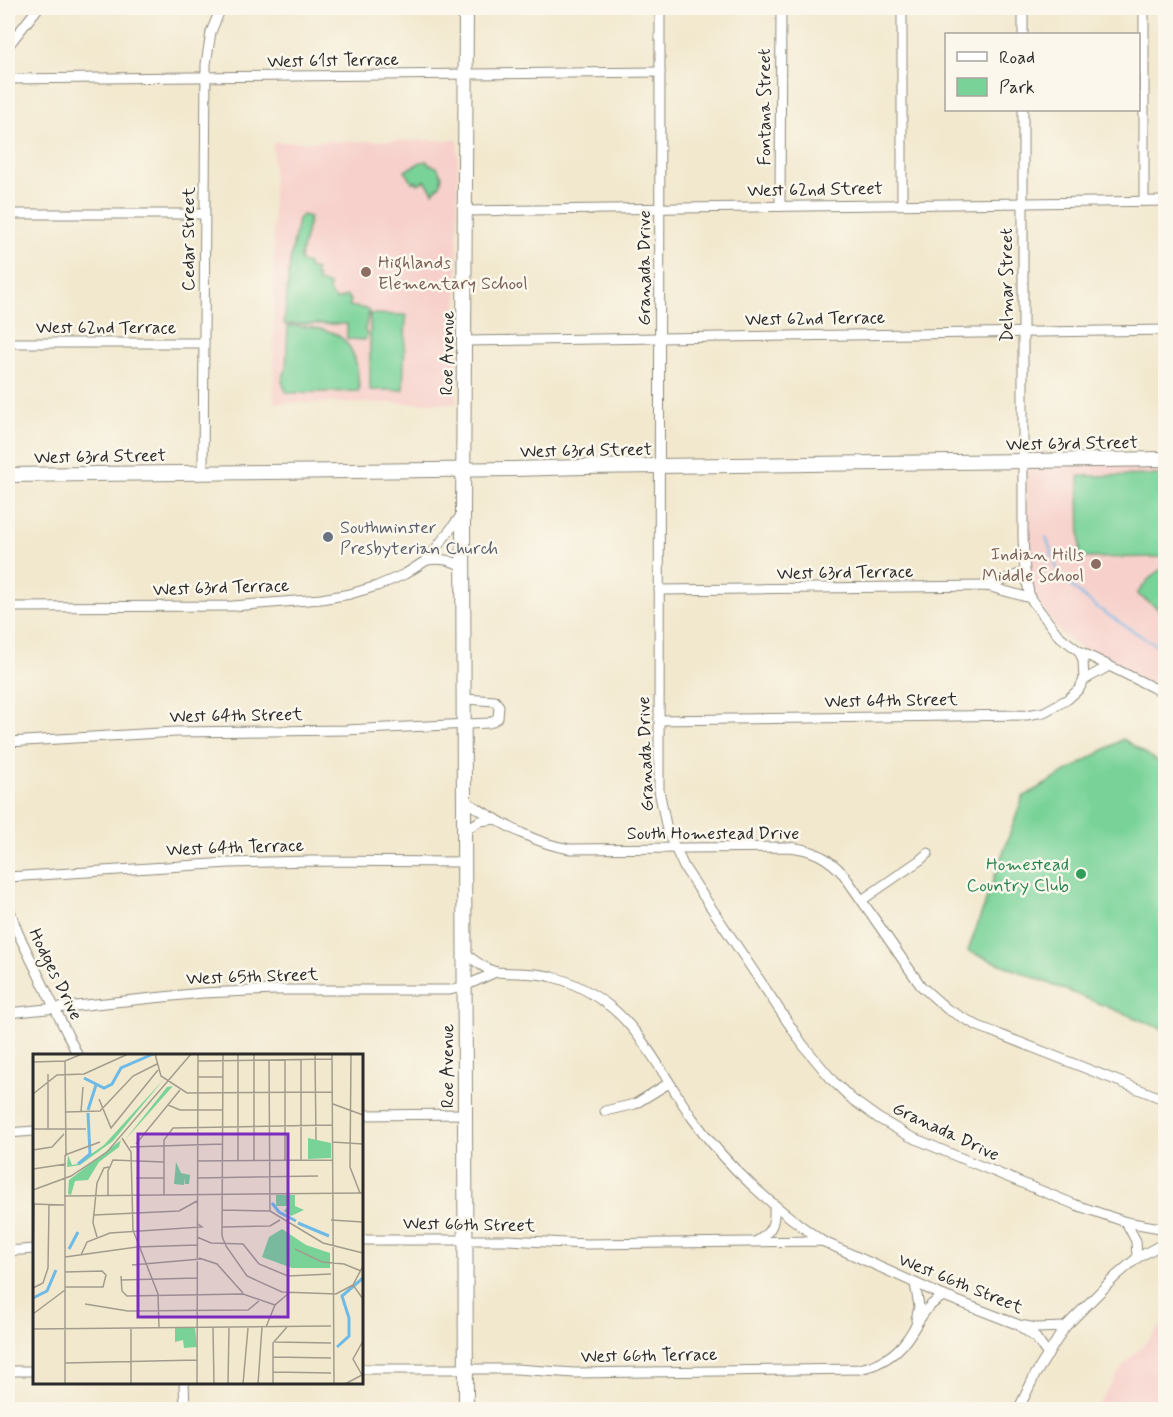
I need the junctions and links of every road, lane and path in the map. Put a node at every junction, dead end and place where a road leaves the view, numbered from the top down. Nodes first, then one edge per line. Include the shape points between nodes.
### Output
1 (38, 8) edge
2 (222, 8) edge
3 (466, 8) edge
4 (660, 8) edge
5 (781, 8) edge
6 (902, 8) edge
7 (1023, 8) edge
8 (1144, 8) edge
9 (1023, 33) edge
10 (8, 46) edge
11 (660, 72) junction
12 (466, 74) junction
13 (206, 78) junction
14 (8, 79) edge
15 (1023, 111) edge
16 (1144, 201) junction
17 (1166, 201) edge
18 (1022, 203) junction
19 (902, 204) junction
20 (780, 206) junction
21 (660, 208) junction
22 (465, 211) junction
23 (8, 214) edge
24 (204, 214) junction
25 (1166, 330) edge
26 (1022, 332) junction
27 (660, 337) junction
28 (465, 341) junction
29 (8, 343) edge
30 (204, 344) junction
31 (1166, 459) edge
32 (1022, 461) junction
33 (658, 466) junction
34 (465, 470) junction
35 (204, 472) junction
36 (8, 475) edge
37 (463, 513) junction
38 (427, 560) junction
39 (464, 567) junction
40 (1025, 572) junction
41 (987, 586) junction
42 (658, 590) junction
43 (1030, 598) junction
44 (8, 607) edge
45 (1078, 651) junction
46 (1108, 666) junction
47 (1084, 680) junction
48 (1166, 694) edge
49 (465, 699) junction
50 (658, 720) junction
51 (465, 723) junction
52 (8, 742) edge
53 (465, 801) junction
54 (496, 819) junction
55 (465, 830) junction
56 (675, 848) junction
57 (928, 853) dead end
58 (465, 862) junction
59 (8, 877) edge
60 (862, 900) junction
61 (8, 905) edge
62 (8, 923) edge
63 (18, 933) junction
64 (466, 954) junction
65 (496, 972) junction
66 (465, 986) junction
67 (54, 1009) junction
68 (8, 1012) edge
69 (77, 1054) edge
70 (669, 1083) junction
71 (1166, 1100) edge
72 (605, 1111) dead end
73 (465, 1114) junction
74 (363, 1115) edge
75 (33, 1131) edge
76 (8, 1133) edge
77 (774, 1206) junction
78 (1126, 1222) junction
79 (1166, 1229) edge
80 (363, 1240) edge
81 (465, 1240) junction
82 (822, 1241) junction
83 (755, 1242) junction
84 (1166, 1242) edge
85 (33, 1249) edge
86 (8, 1251) edge
87 (1137, 1258) junction
88 (915, 1284) junction
89 (944, 1296) junction
90 (916, 1322) junction
91 (1019, 1325) junction
92 (1065, 1327) junction
93 (1048, 1355) junction
94 (363, 1369) edge
95 (466, 1369) junction
96 (8, 1371) edge
97 (33, 1371) edge
98 (184, 1384) edge
99 (185, 1410) edge
100 (466, 1410) edge
101 (1018, 1410) edge

1 - 10 street
2 - 13 street, Cedar Street via 210,38
3 - 12 main road, Roe Avenue
4 - 11 street, Granada Drive
5 - 20 street, Fontana Street
6 - 19 street
7 - 9 street
8 - 16 street
11 - 12 street, West 61st Terrace
11 - 21 street, Granada Drive
12 - 13 street, West 61st Terrace
12 - 22 main road, Roe Avenue
13 - 14 street, West 61st Terrace
13 - 24 street, Cedar Street
15 - 18 street, Delmar Street
16 - 17 street, West 62nd Street
16 - 18 street, West 62nd Street
18 - 19 street, West 62nd Street
18 - 26 street, Delmar Street
19 - 20 street, West 62nd Street
20 - 21 street, West 62nd Street
21 - 22 street, West 62nd Street
21 - 27 street, Granada Drive
22 - 28 main road, Roe Avenue
23 - 24 street
24 - 30 street, Cedar Street
25 - 26 street, West 62nd Terrace
26 - 27 street, West 62nd Terrace
26 - 32 street, Delmar Street
27 - 28 street, West 62nd Terrace
27 - 33 street, Granada Drive
28 - 34 main road, Roe Avenue
29 - 30 street, West 62nd Terrace
30 - 35 street, Cedar Street
31 - 32 main road, West 63rd Street
32 - 33 main road, West 63rd Street
32 - 40 street, Delmar Street
33 - 34 main road, West 63rd Street
33 - 42 street, Granada Drive
34 - 35 main road, West 63rd Street
34 - 37 main road, Roe Avenue
35 - 36 main road, West 63rd Street
37 - 38 street, West 63rd Terrace
37 - 39 main road, Roe Avenue
38 - 39 street via 440,558
38 - 44 street, West 63rd Terrace via 377,586 321,599 233,606
39 - 49 main road, Roe Avenue
40 - 41 street
40 - 43 street, Delmar Street
41 - 42 street, West 63rd Terrace
41 - 43 street, West 63rd Terrace
42 - 50 street, Granada Drive
43 - 45 street via 1058,635
45 - 46 street
45 - 47 street via 1083,660
46 - 47 street, West 64th Street
46 - 48 street
47 - 50 street, West 64th Street via 1068,699 1044,712 1027,715
49 - 51 main road, Roe Avenue
49 - 51 street via 491,699 500,710 495,721
50 - 56 street, Granada Drive via 659,790
51 - 52 street, West 64th Street via 346,730 176,732
51 - 53 main road, Roe Avenue
53 - 54 street, South Homestead Drive
53 - 55 main road, Roe Avenue
54 - 55 street via 480,821
54 - 56 street, South Homestead Drive via 532,839 561,848
55 - 58 main road, Roe Avenue
56 - 60 street, South Homestead Drive via 809,850 835,865
56 - 78 street, Granada Drive via 803,1045 853,1100 909,1136
57 - 60 street
58 - 59 street, West 64th Terrace via 229,863
58 - 64 main road, Roe Avenue
60 - 71 street, South Homestead Drive via 921,986 957,1016
61 - 63 street, Hodges Drive
62 - 63 street
63 - 67 street, Hodges Drive
64 - 65 street, West 65th Street
64 - 66 main road, Roe Avenue
65 - 66 street, West 65th Street
65 - 70 street, West 65th Street via 553,977 592,993 630,1027
66 - 67 street, West 65th Street via 450,990 202,993
66 - 73 main road, Roe Avenue
67 - 68 street, West 65th Street
67 - 69 street, Hodges Drive
70 - 72 street via 635,1104
70 - 77 street, West 65th Street via 725,1159
73 - 74 street
73 - 81 main road, Roe Avenue
75 - 76 street
77 - 82 street, West 65th Street
77 - 83 street via 773,1226
78 - 79 street, Granada Drive
78 - 87 street via 1136,1241
80 - 81 street, West 66th Street
81 - 83 street, West 66th Street via 586,1244
81 - 95 main road, Roe Avenue
82 - 83 street, West 66th Street
82 - 88 street, West 66th Street
84 - 87 street
85 - 86 street
87 - 92 street
88 - 89 street, West 66th Street
88 - 90 street via 919,1306
89 - 90 street, West 66th Terrace
89 - 91 street, West 66th Street
90 - 95 street, West 66th Terrace via 896,1352 859,1369 575,1373
91 - 92 street, West 66th Street
91 - 93 street via 1036,1338
92 - 93 street
93 - 101 street
94 - 95 street, West 66th Terrace
95 - 100 main road, Roe Avenue
96 - 97 street
98 - 99 street

